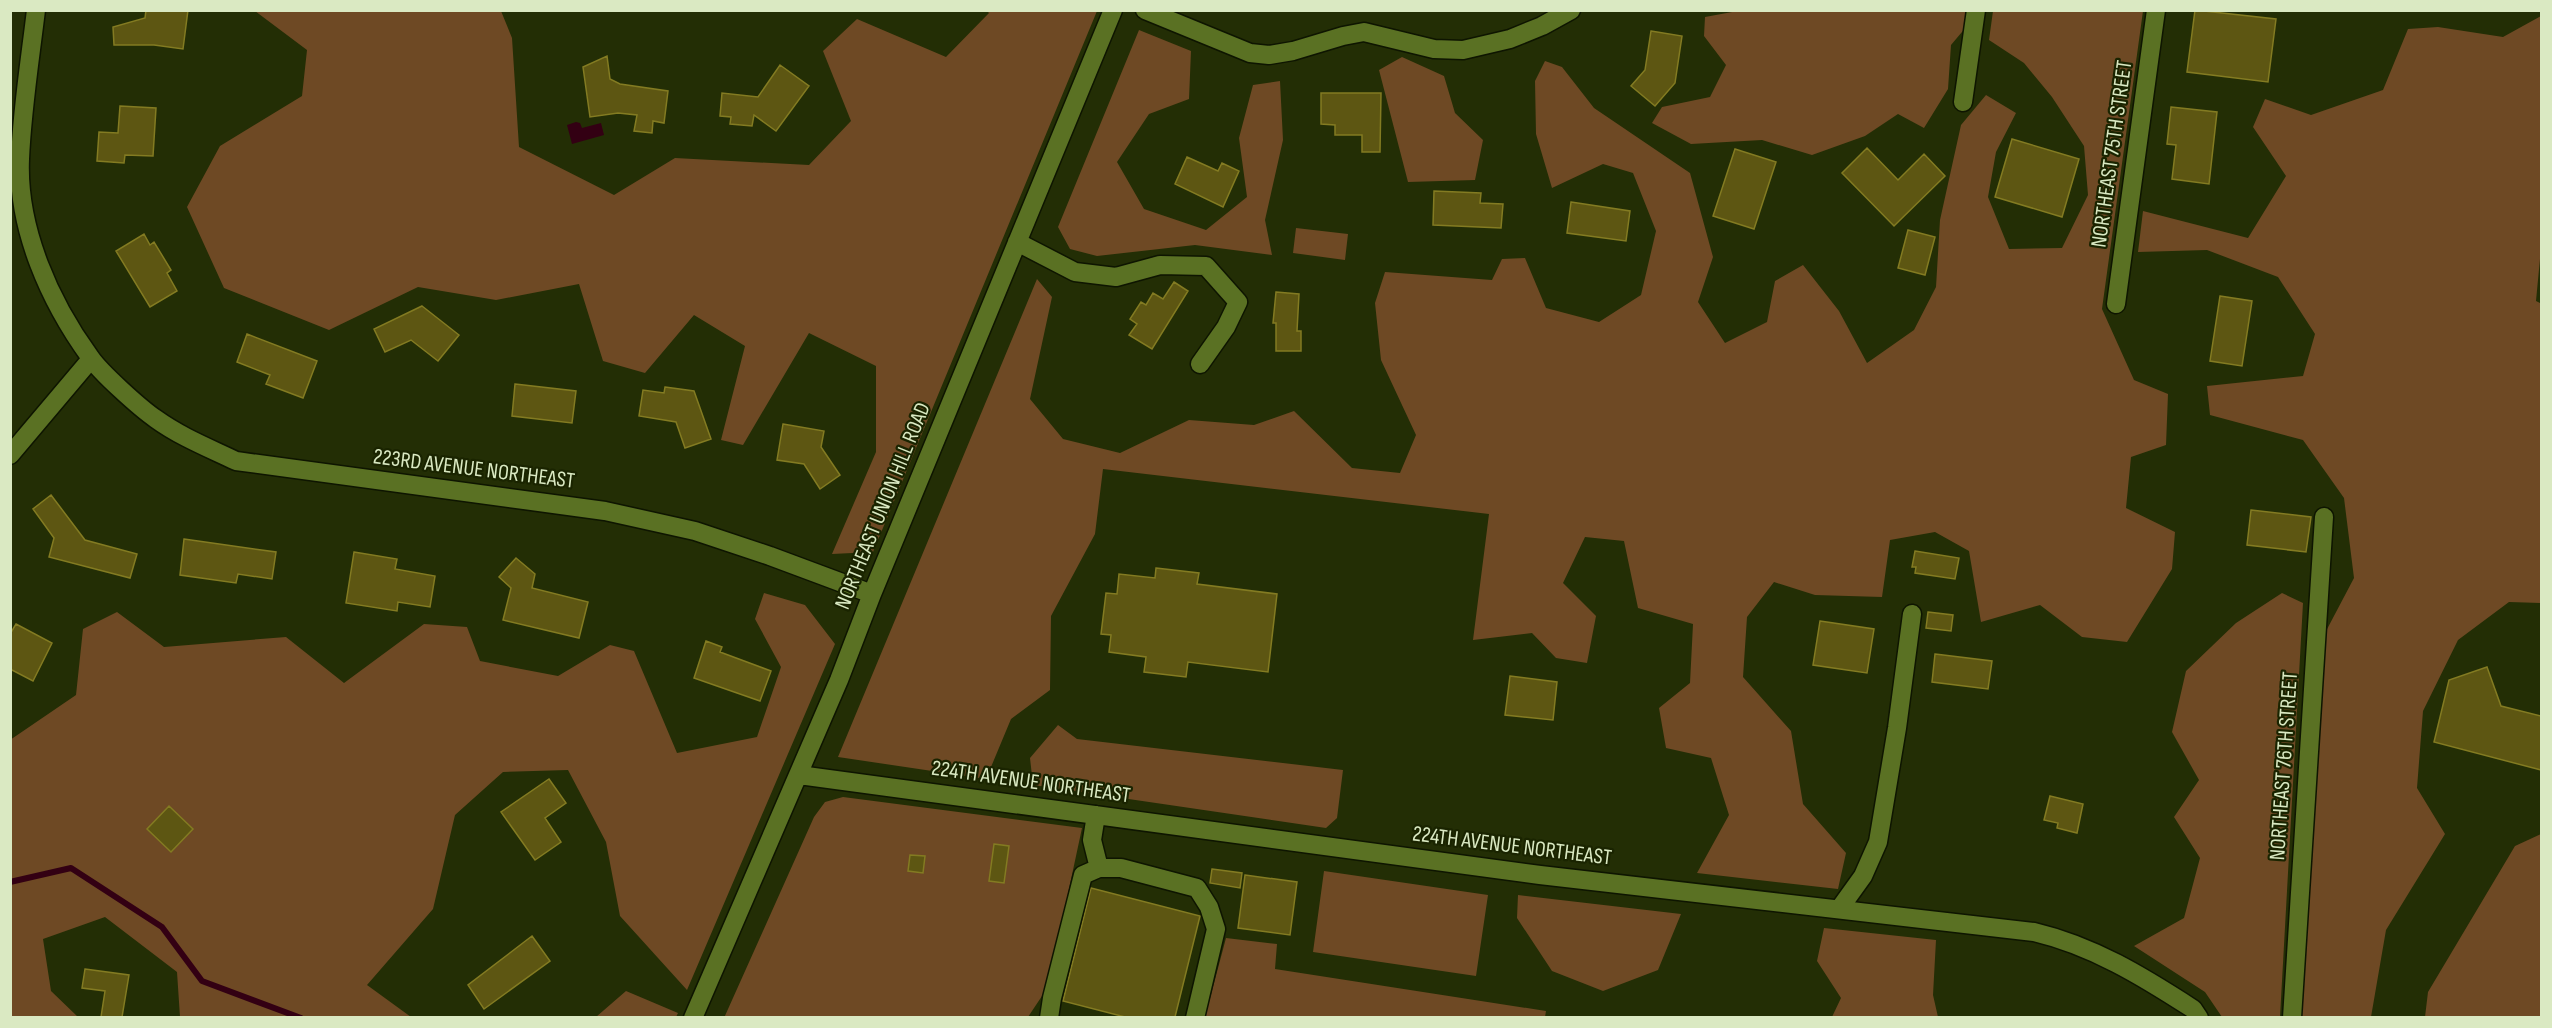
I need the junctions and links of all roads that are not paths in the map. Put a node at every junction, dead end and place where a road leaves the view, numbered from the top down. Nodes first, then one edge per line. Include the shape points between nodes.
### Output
1 (36, 10) edge
2 (1113, 10) edge
3 (1145, 10) edge
4 (1571, 10) edge
5 (1976, 10) edge
6 (2156, 10) edge
7 (1963, 102) dead end
8 (1017, 242) junction
9 (2116, 304) dead end
10 (91, 359) junction
11 (1200, 364) dead end
12 (10, 456) edge
13 (2324, 517) dead end
14 (872, 594) junction
15 (1912, 614) dead end
16 (799, 775) junction
17 (1096, 814) junction
18 (1099, 868) junction
19 (1840, 908) junction
20 (693, 1017) edge
21 (1049, 1017) edge
22 (1195, 1017) edge
23 (2199, 1017) edge
24 (2292, 1017) edge

1 - 10 street, 223RD AVENUE NORTHEAST via 20,161 24,214 59,311
2 - 8 street, NORTHEAST UNION HILL ROAD
3 - 4 street via 1250,53 1269,55 1364,32 1434,49 1463,50 1510,39
5 - 7 street
6 - 9 street, NORTHEAST 75TH STREET
8 - 11 street via 1075,272 1116,277 1160,265 1206,266 1238,302
8 - 14 street, NORTHEAST UNION HILL ROAD
10 - 12 street
10 - 14 street, 223RD AVENUE NORTHEAST via 155,418 236,461 605,511 695,531
13 - 24 street, NORTHEAST 76TH STREET
14 - 16 street, NORTHEAST UNION HILL ROAD
15 - 19 street via 1878,842 1863,876
16 - 17 street, 224TH AVENUE NORTHEAST
16 - 20 street, NORTHEAST UNION HILL ROAD
17 - 18 street via 1092,840
17 - 19 street, 224TH AVENUE NORTHEAST via 1532,873
18 - 21 street via 1083,875
18 - 22 street via 1122,868 1197,888 1203,897 1215,929
19 - 23 street, 224TH AVENUE NORTHEAST via 2034,932 2067,940 2138,972

